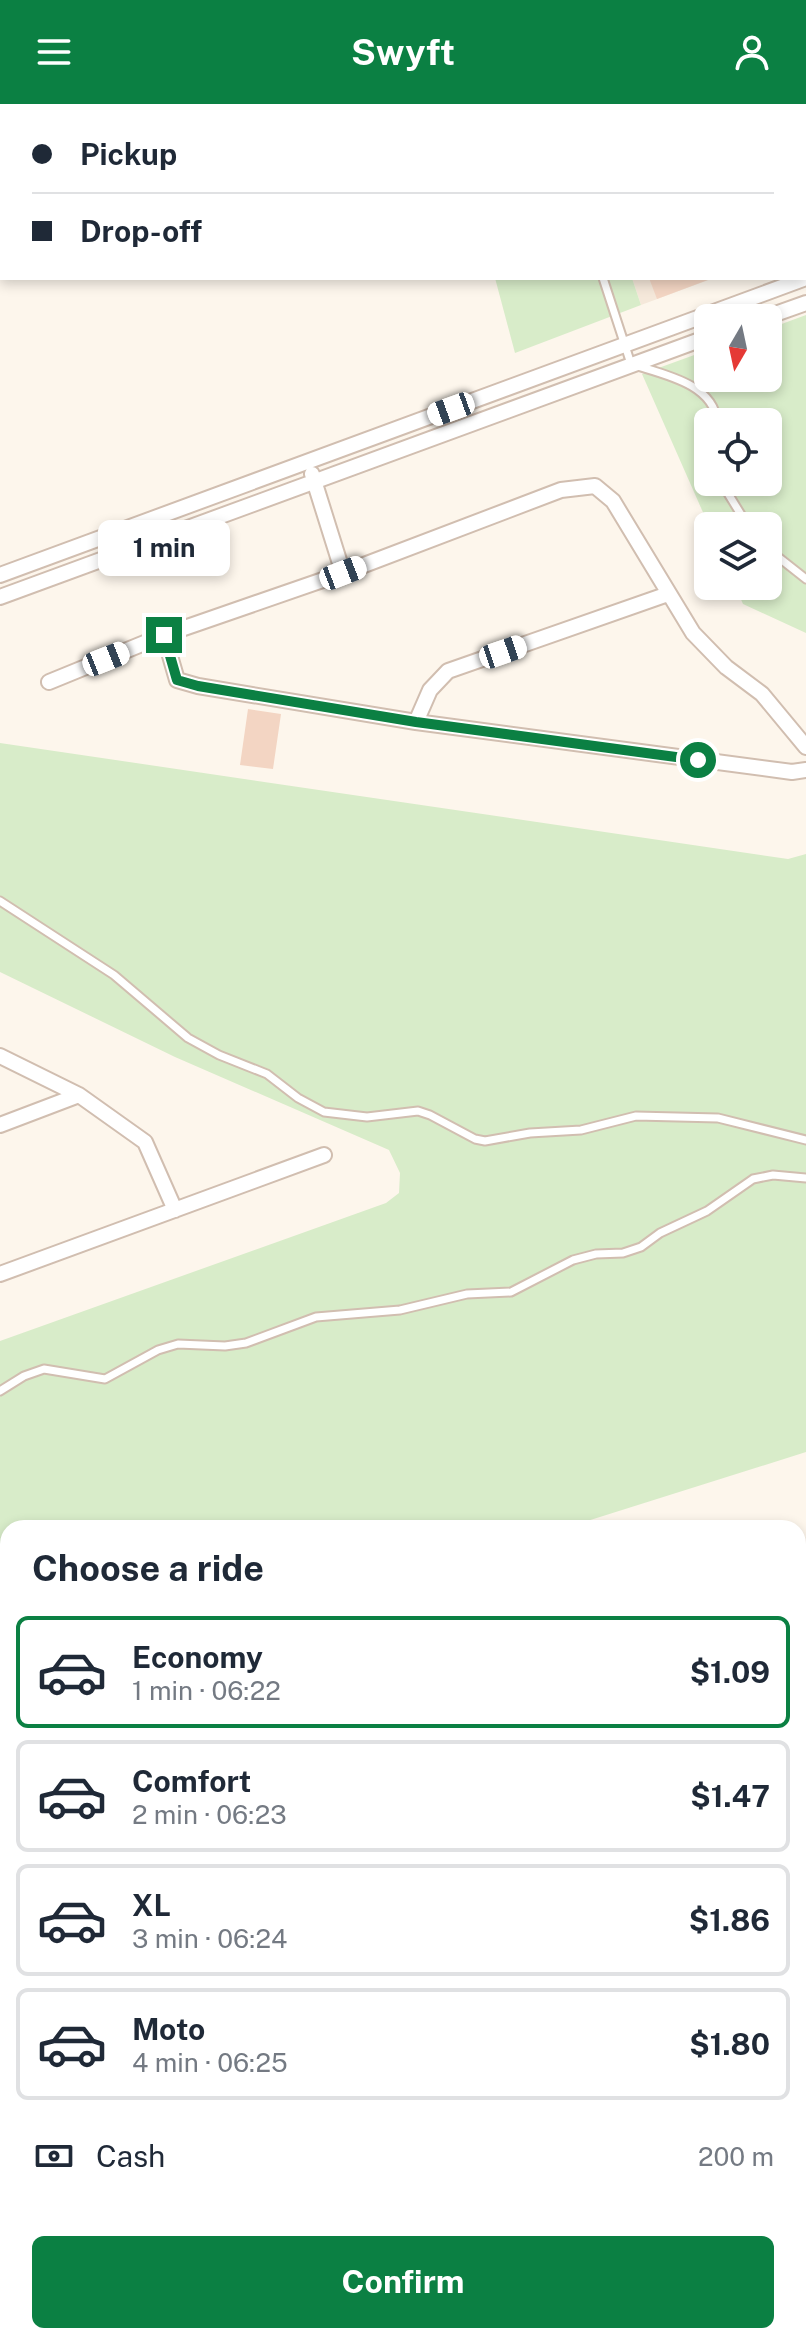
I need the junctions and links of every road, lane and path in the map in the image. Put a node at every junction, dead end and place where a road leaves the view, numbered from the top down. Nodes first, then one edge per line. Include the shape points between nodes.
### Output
1 (604, 280) edge
2 (801, 280) edge
3 (806, 303) edge
4 (782, 312) edge
5 (694, 342) edge
6 (624, 345) junction
7 (631, 364) junction
8 (712, 408) edge
9 (307, 461) junction
10 (314, 483) junction
11 (782, 560) edge
12 (343, 573) junction
13 (0, 575) edge
14 (806, 579) edge
15 (668, 594) junction
16 (0, 597) edge
17 (164, 635) junction
18 (49, 682) dead end
19 (416, 722) junction
20 (806, 747) edge
21 (806, 770) edge
22 (0, 901) edge
23 (0, 1056) edge
24 (79, 1095) junction
25 (0, 1125) edge
26 (806, 1140) edge
27 (324, 1155) dead end
28 (806, 1178) edge
29 (175, 1210) junction
30 (0, 1274) edge
31 (0, 1391) edge

1 - 6 lane
2 - 6 street
3 - 4 street
5 - 7 street
6 - 7 lane
6 - 9 street
7 - 8 lane via 697,389
7 - 10 street
9 - 10 street
9 - 13 street
10 - 12 street
10 - 16 street
11 - 14 lane
12 - 15 street via 561,490 595,486 613,501
12 - 17 street
15 - 19 street via 448,671 430,690
15 - 20 street via 693,633 762,694
17 - 18 street
17 - 19 street via 177,680
19 - 21 street
22 - 26 lane via 114,975 188,1038 267,1074 324,1112 367,1117 418,1111 485,1141 581,1130 636,1116 718,1118
23 - 24 street
24 - 25 street
24 - 29 street via 145,1142
27 - 29 street
28 - 31 lane via 753,1179 641,1247 573,1260 511,1292 316,1317 246,1343 178,1344 105,1379 44,1369
29 - 30 street

